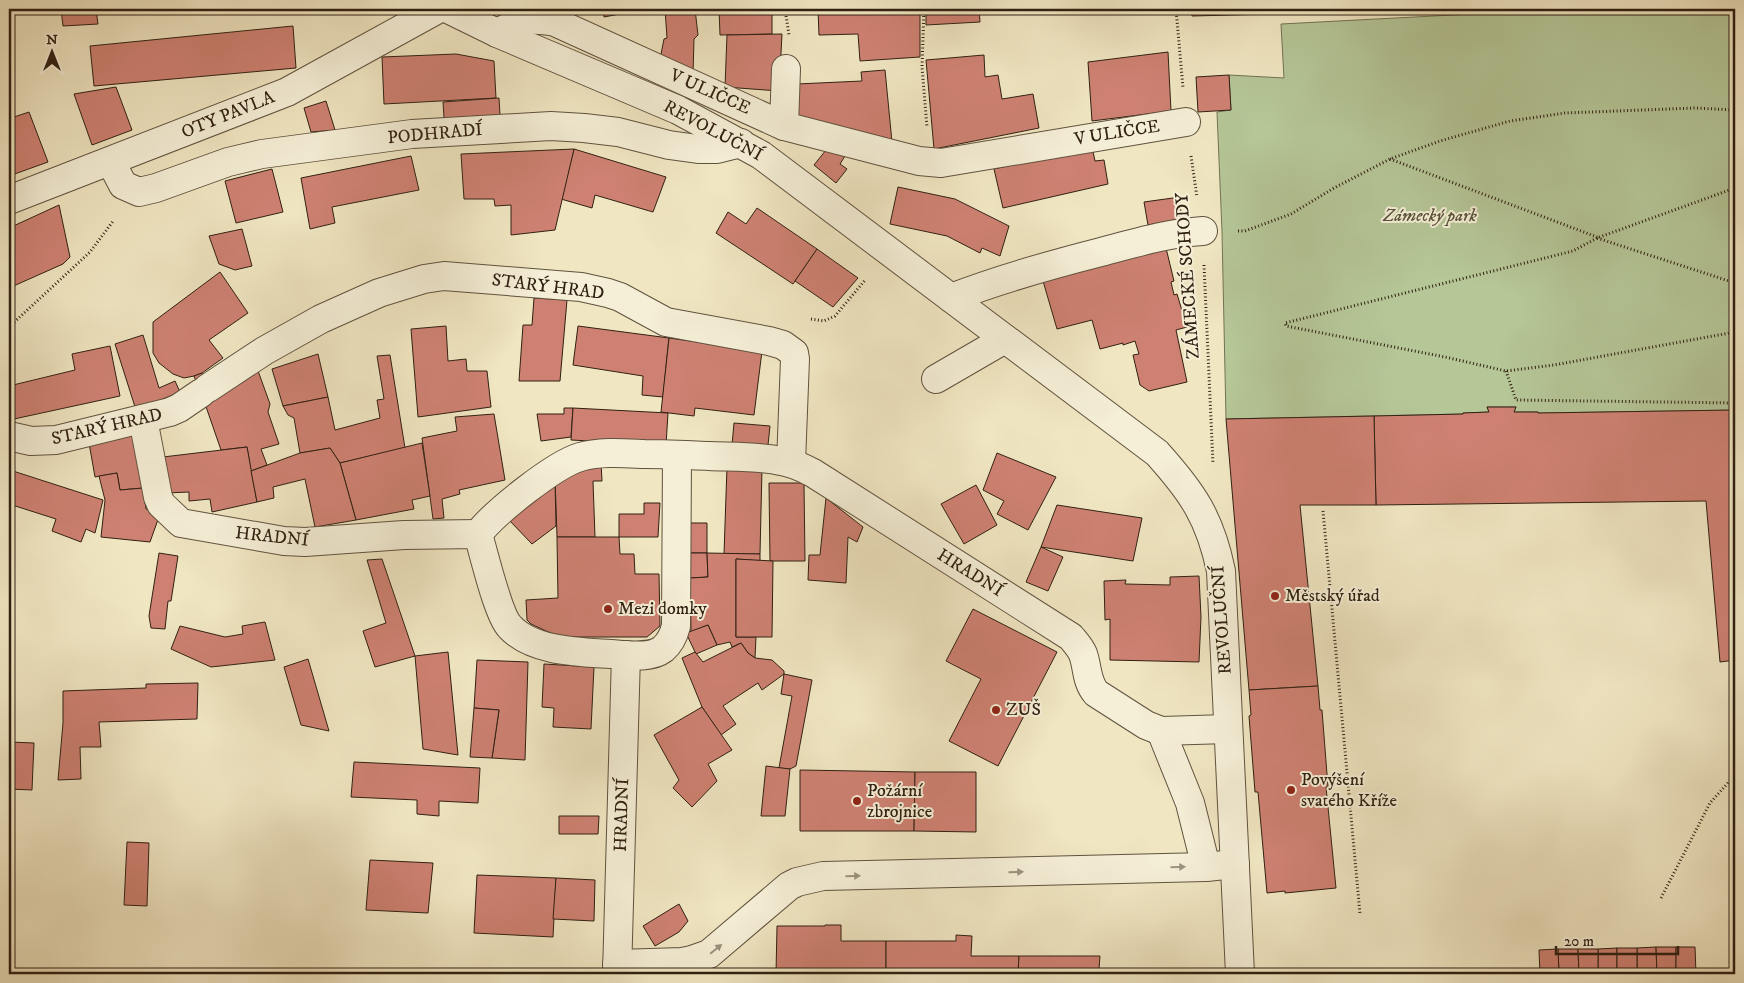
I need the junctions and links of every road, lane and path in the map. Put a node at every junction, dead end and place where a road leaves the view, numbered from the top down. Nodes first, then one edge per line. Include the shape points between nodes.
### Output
1 (438, 9) edge
2 (448, 9) edge
3 (924, 9) edge
4 (1176, 9) edge
5 (497, 33) junction
6 (786, 70) dead end
7 (1735, 110) edge
8 (1186, 122) junction
9 (784, 126) junction
10 (741, 143) junction
11 (1390, 159) junction
12 (111, 162) junction
13 (930, 162) junction
14 (1735, 188) edge
15 (133, 190) junction
16 (9, 200) edge
17 (1202, 231) junction
18 (1597, 238) junction
19 (869, 276) dead end
20 (1735, 283) edge
21 (951, 298) junction
22 (806, 318) dead end
23 (9, 327) edge
24 (1735, 332) edge
25 (1004, 339) junction
26 (1506, 372) junction
27 (936, 379) dead end
28 (1735, 403) edge
29 (143, 419) junction
30 (1212, 422) dead end
31 (9, 436) edge
32 (677, 455) junction
33 (791, 463) junction
34 (1323, 511) dead end
35 (478, 534) junction
36 (626, 655) junction
37 (1228, 730) junction
38 (1161, 731) junction
39 (1735, 775) edge
40 (1235, 864) junction
41 (1206, 867) junction
42 (1661, 898) dead end
43 (1360, 914) dead end
44 (617, 969) edge
45 (1240, 974) edge

1 - 12 street, OTY PAVLA via 287,92
2 - 5 street, REVOLUČNÍ
3 - 13 path via 922,67
4 - 8 path, ZÁMECKÉ SCHODY
5 - 9 street, V ULIČCE via 520,20 555,22
5 - 10 street, REVOLUČNÍ via 678,110
6 - 9 street
7 - 11 path via 1565,112 1475,130
8 - 13 street, V ULIČCE via 981,157
8 - 17 path, ZÁMECKÉ SCHODY
9 - 13 street, V ULIČCE
10 - 15 street, PODHRADÍ via 717,149 698,149 618,132 551,126 412,134 262,154 228,162 146,191
10 - 21 street, REVOLUČNÍ
11 - 17 path via 1291,214 1245,231
11 - 18 path
12 - 15 street via 123,185
12 - 16 street, OTY PAVLA
14 - 18 path
15 - 23 path via 90,252
17 - 21 street via 1168,234 1043,267
17 - 30 path, ZÁMECKÉ SCHODY
18 - 20 path
18 - 26 path via 1573,250 1286,323 1286,326
19 - 22 path via 835,316 824,321
21 - 25 street, REVOLUČNÍ
24 - 26 path
25 - 27 street
25 - 37 street, REVOLUČNÍ via 1157,454 1182,480 1202,511 1221,571
26 - 28 path via 1516,400
29 - 31 street, STARÝ HRAD via 56,440 30,441
29 - 33 street, STARÝ HRAD via 179,408 264,351 321,319 379,293 424,279 459,276 581,287 620,297 675,325 769,341 789,348 795,359
29 - 35 street, HRADNÍ via 158,497 181,523 305,542
32 - 33 street, HRADNÍ
32 - 35 street, HRADNÍ via 609,453 575,459 544,477 488,522
32 - 36 street via 674,634 664,648 656,652
33 - 38 street, HRADNÍ via 802,466 1071,636 1083,654 1087,678 1096,693
34 - 43 path
35 - 36 street via 505,618 517,634 569,652
36 - 44 street, HRADNÍ
37 - 38 street, HRADNÍ
37 - 40 street, REVOLUČNÍ
38 - 41 street via 1190,802
39 - 42 path via 1710,803
40 - 41 street
40 - 45 street, REVOLUČNÍ
44 -> 41 street via 682,962 709,954 789,886 810,878

